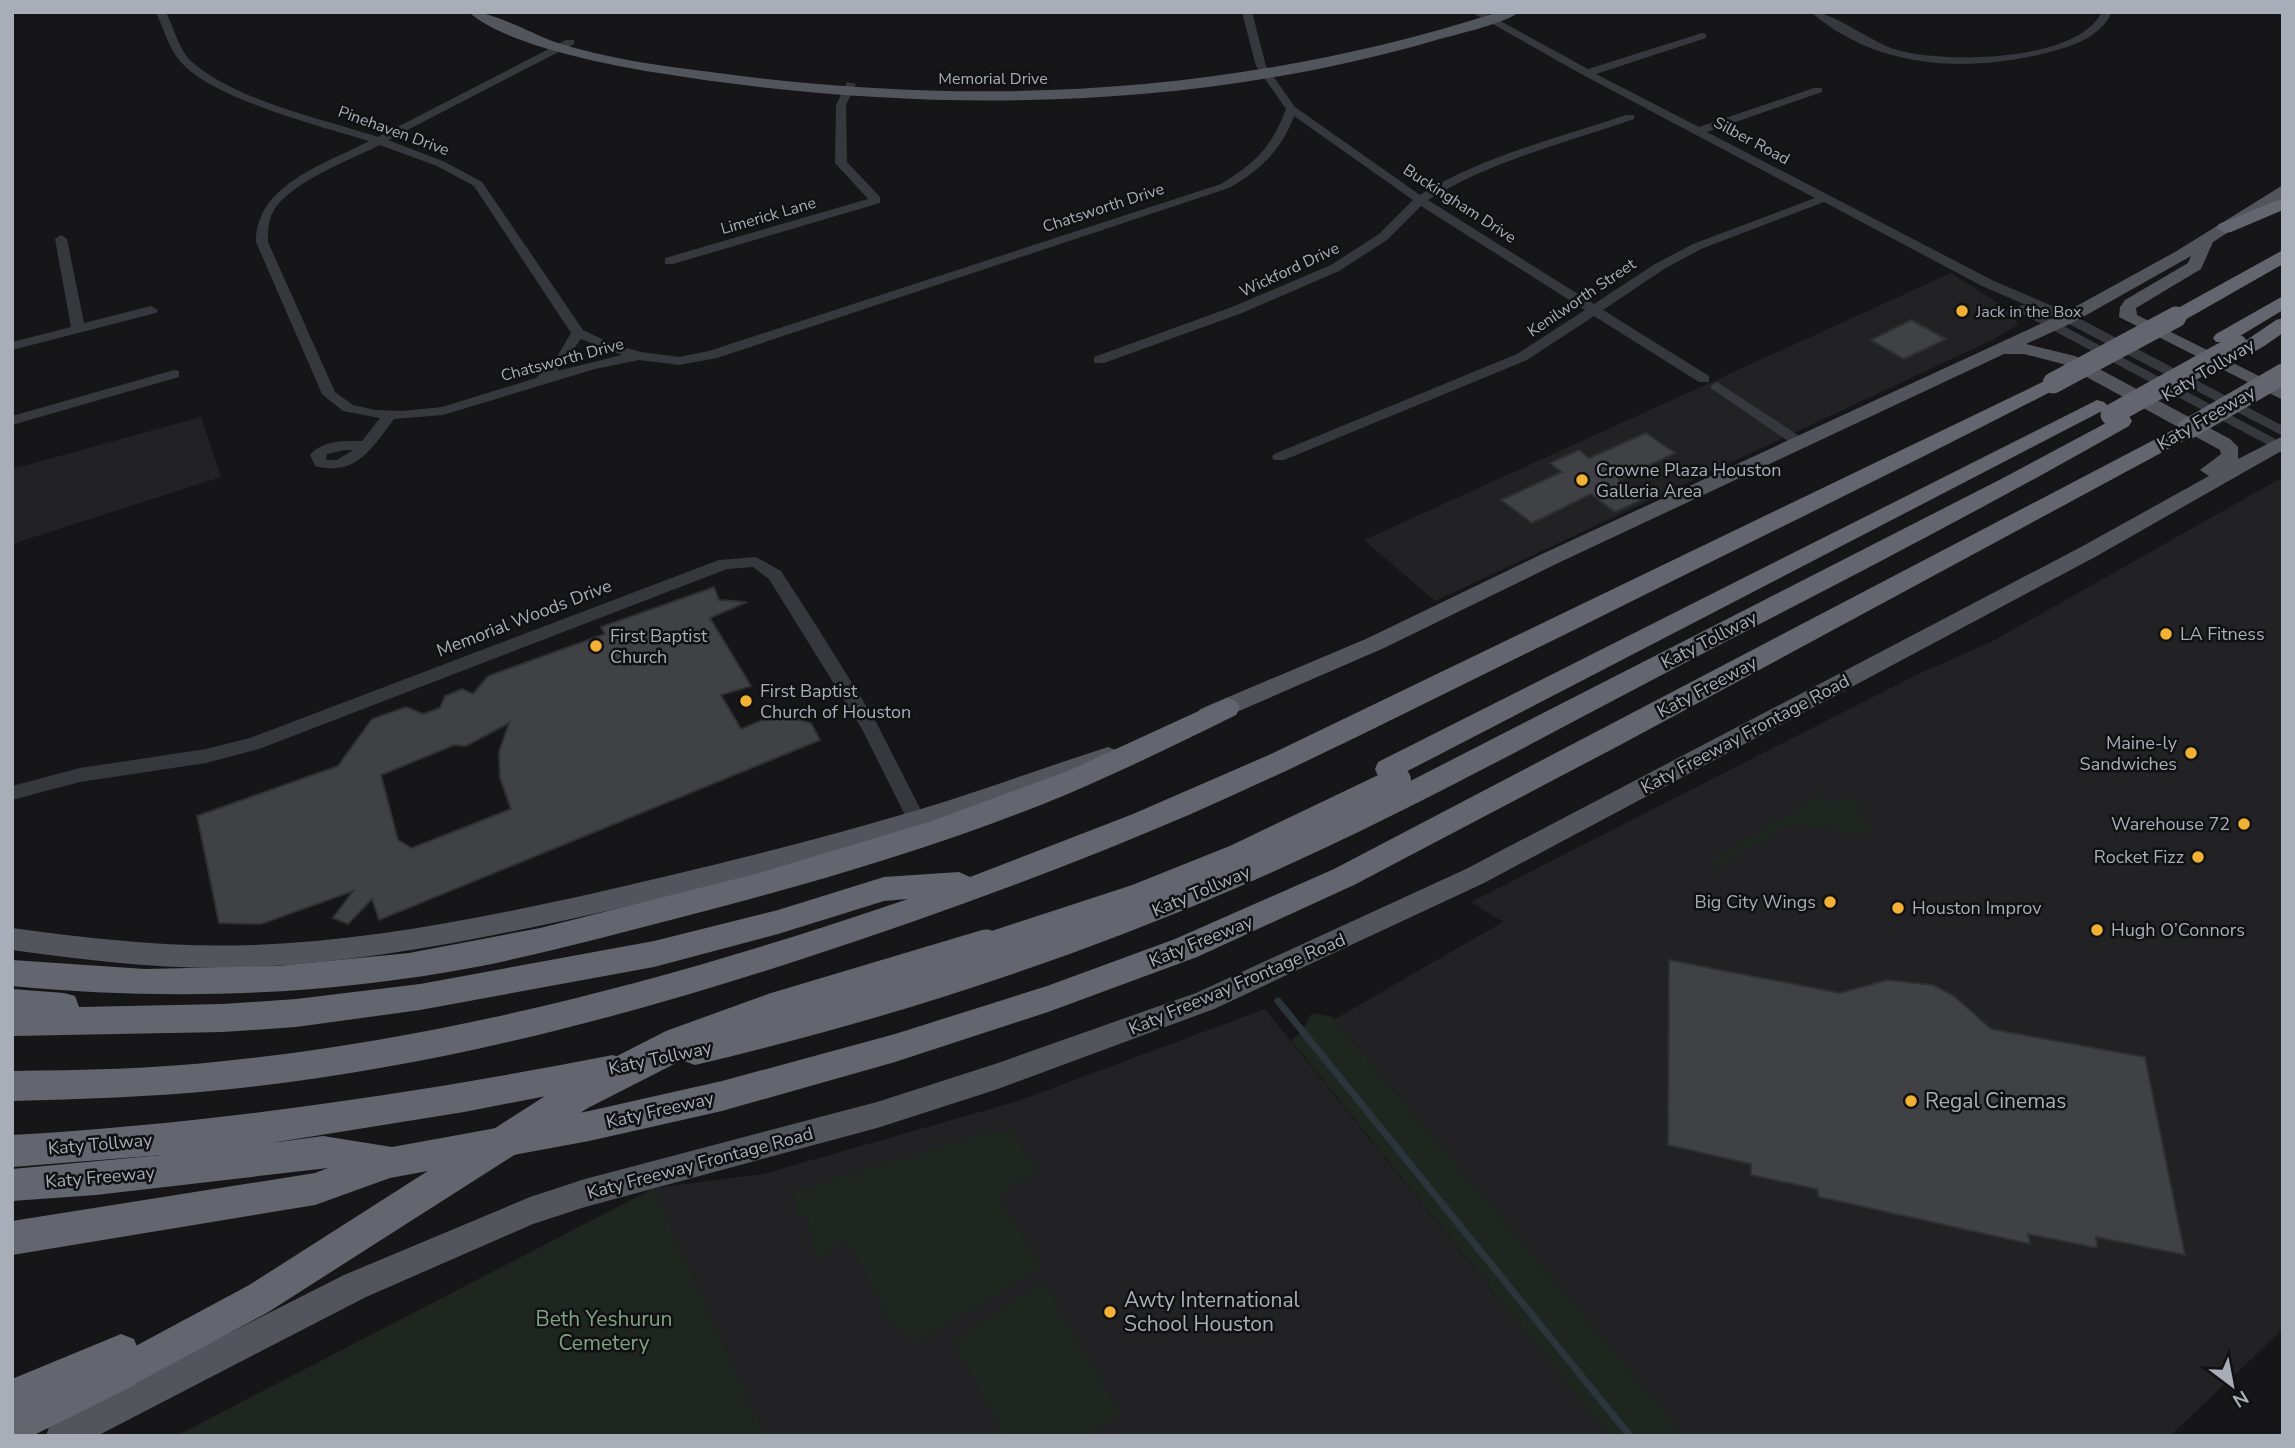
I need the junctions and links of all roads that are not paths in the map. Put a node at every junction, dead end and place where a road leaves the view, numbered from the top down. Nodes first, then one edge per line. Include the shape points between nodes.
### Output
1 (161, 12) edge
2 (475, 12) edge
3 (498, 12) edge
4 (1247, 12) edge
5 (1513, 12) edge
6 (1816, 12) edge
7 (1483, 15) edge
8 (2106, 15) edge
9 (1702, 36) dead end
10 (563, 45) junction
11 (1263, 70) junction
12 (1587, 73) junction
13 (849, 89) junction
14 (1818, 90) dead end
15 (1292, 109) junction
16 (1630, 117) dead end
17 (1698, 131) junction
18 (377, 140) junction
19 (2283, 190) edge
20 (1825, 198) junction
21 (1420, 200) junction
22 (2283, 203) edge
23 (2225, 228) junction
24 (61, 239) dead end
25 (2206, 239) junction
26 (2283, 256) edge
27 (669, 261) dead end
28 (2283, 302) edge
29 (1594, 308) junction
30 (151, 310) dead end
31 (2060, 321) junction
32 (2283, 321) edge
33 (78, 328) junction
34 (578, 333) junction
35 (2234, 344) junction
36 (12, 346) edge
37 (2002, 349) junction
38 (639, 356) junction
39 (1099, 360) dead end
40 (2283, 373) edge
41 (174, 374) dead end
42 (540, 382) junction
43 (2283, 394) edge
44 (2110, 414) junction
45 (390, 415) junction
46 (12, 421) edge
47 (2188, 429) junction
48 (2281, 442) edge
49 (1802, 444) junction
50 (363, 445) dead end
51 (1279, 457) dead end
52 (2088, 552) junction
53 (1227, 708) junction
54 (1393, 774) joint
55 (12, 793) edge
56 (917, 820) junction
57 (998, 881) junction
58 (12, 939) edge
59 (12, 973) edge
60 (12, 1002) edge
61 (223, 1018) junction
62 (12, 1022) edge
63 (12, 1086) edge
64 (12, 1151) edge
65 (391, 1163) junction
66 (12, 1185) edge
67 (12, 1238) edge
68 (121, 1362) junction
69 (12, 1398) edge
70 (12, 1426) edge
71 (62, 1436) edge

1 - 18 street, Pinehaven Drive via 184,60 221,87
2 - 10 main road, Memorial Drive via 518,34
3 - 10 main road, Memorial Drive
4 - 11 street, Buckingham Drive
5 - 7 main road, Memorial Drive
6 - 8 street via 1886,50 1961,63 2010,60 2058,46 2091,33
7 - 11 main road, Memorial Drive via 1363,55
7 - 12 street, Silber Road
9 - 12 street
10 - 13 main road, Memorial Drive via 652,68 739,82
10 - 18 street, Chatsworth Drive
11 - 13 main road, Memorial Drive via 1156,89 961,97
11 - 15 street, Buckingham Drive
12 - 17 street, Silber Road
13 - 27 street, Limerick Lane via 841,105 841,163 876,200
14 - 17 street
15 - 21 street, Buckingham Drive
15 - 38 street, Chatsworth Drive via 1281,138 1258,166 1225,186 712,355 679,361
16 - 21 street, Wickford Drive via 1487,166
17 - 20 street, Silber Road
18 - 34 street, Pinehaven Drive via 441,164 478,184
18 - 45 street, Chatsworth Drive via 281,195 261,223 262,242 329,394 348,408
19 - 23 main road
20 - 29 street, Kenilworth Street via 1682,253
20 - 31 street, Silber Road via 2011,295 2015,304
21 - 29 street, Buckingham Drive
21 - 39 street, Wickford Drive via 1383,237 1335,268 1237,310
22 - 23 highway
23 - 25 main road
24 - 33 street
25 - 31 main road
25 - 43 main road via 2195,266 2131,304 2128,317
26 - 57 highway, bridge via 2053,383 1266,768
28 - 35 highway
29 - 49 street, Buckingham Drive
29 - 51 street, Kenilworth Street via 1560,336 1522,357
30 - 33 street
31 - 37 main road
31 - 48 street, Silber Road
32 - 35 highway, Katy Tollway
33 - 36 street
34 - 38 street
34 - 42 street
35 - 44 highway, Katy Tollway
35 - 44 highway
37 - 49 main road
37 - 52 main road via 2024,349 2068,360 2223,443 2231,452 2228,460 2160,498
38 - 42 street, Chatsworth Drive
40 - 47 highway, Katy Freeway, bridge
41 - 46 street
42 - 45 street, Chatsworth Drive via 443,411
43 - 47 highway, bridge
44 - 54 highway
44 - 64 highway, Katy Tollway via 2013,482 1355,822 1187,898 1018,960 895,999 729,1043 499,1091 202,1136
45 - 50 street
47 - 65 highway, Katy Freeway via 1436,830 1295,901 1186,948 997,1016 813,1072 589,1126
48 - 52 main road, Katy Freeway Frontage Road
49 - 53 main road
52 - 71 main road, Katy Freeway Frontage Road via 1475,876 1205,1001 890,1111 530,1211 355,1286
53 - 56 main road via 1101,758
53 - 59 highway via 1027,799 877,851 540,942 386,969 262,981 119,983
54 - 68 highway, bridge via 1237,857 1137,897 775,1009 673,1046 546,1114 258,1299
55 - 56 street, Memorial Woods Drive via 80,775 206,757 254,744 725,564 756,562 775,575 854,701
56 - 58 main road via 817,850 610,900 367,947 206,957
57 - 61 highway via 884,890 654,954 480,988 360,1006
57 - 63 highway via 710,977 467,1038 311,1065 206,1077
60 - 61 highway
61 - 62 highway
65 - 66 highway, Katy Freeway via 323,1153
65 - 67 highway via 315,1189
68 - 69 highway
68 - 70 highway

